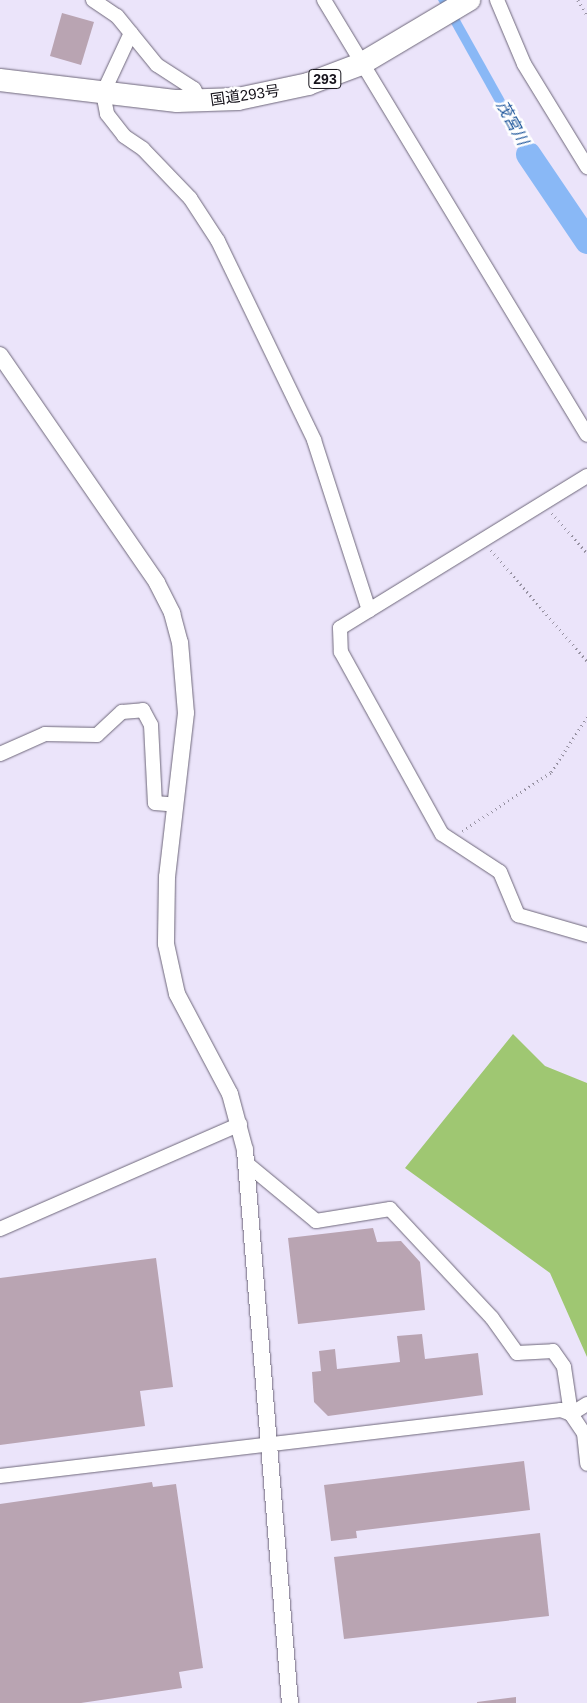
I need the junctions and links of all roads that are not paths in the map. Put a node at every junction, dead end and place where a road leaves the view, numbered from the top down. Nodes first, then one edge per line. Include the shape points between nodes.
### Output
1 (93, 0) edge
2 (324, 0) edge
3 (469, 0) edge
4 (497, 0) edge
5 (131, 33) junction
6 (361, 64) junction
7 (0, 80) edge
8 (103, 93) junction
9 (191, 102) junction
10 (587, 167) edge
11 (0, 355) edge
12 (587, 435) edge
13 (587, 476) edge
14 (369, 610) junction
15 (0, 754) edge
16 (176, 804) junction
17 (587, 935) edge
18 (240, 1124) junction
19 (246, 1163) junction
20 (0, 1228) edge
21 (587, 1404) edge
22 (570, 1414) junction
23 (268, 1445) junction
24 (587, 1464) edge
25 (0, 1476) edge
26 (290, 1703) edge

1 - 5 street via 117,16
2 - 6 street
3 - 6 highway, 国道293号 / 293
4 - 10 street via 524,64
5 - 8 street
5 - 9 street via 157,65 194,90
6 - 9 highway, 国道293号 / 293 via 279,91
6 - 12 street
7 - 8 highway, 国道293号 / 293
8 - 9 highway, 国道293号 / 293
8 - 14 street via 112,124 143,149 190,198 218,241 314,440
11 - 16 street via 156,583 172,613 185,678 186,713
13 - 14 street
14 - 17 street via 340,628 341,652 442,834 500,872 518,915
15 - 16 street via 45,734 97,735 122,712 143,710 151,724 155,803
16 - 18 street via 165,915 170,970 177,994 224,1082
18 - 19 street
18 - 20 street
19 - 22 street via 316,1220 390,1209 492,1318 517,1353 553,1350 564,1367
19 - 23 street
21 - 22 street
22 - 23 street via 561,1410
22 - 24 street via 584,1433
23 - 25 street
23 - 26 street

